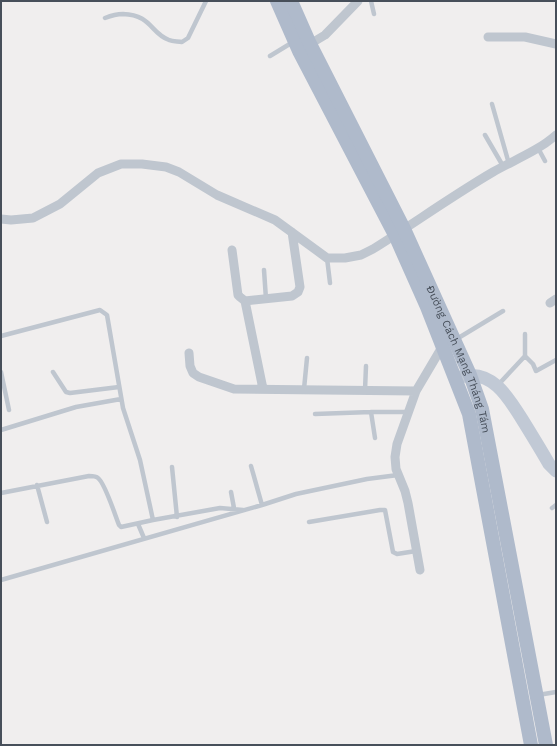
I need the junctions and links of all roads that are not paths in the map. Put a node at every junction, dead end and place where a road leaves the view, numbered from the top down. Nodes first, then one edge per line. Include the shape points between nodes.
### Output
1 (206, 1) edge
2 (277, 1) edge
3 (291, 1) edge
4 (358, 1) edge
5 (371, 1) edge
6 (374, 14) dead end
7 (105, 18) dead end
8 (488, 36) dead end
9 (556, 44) edge
10 (301, 45) junction
11 (270, 56) dead end
12 (492, 104) dead end
13 (485, 135) dead end
14 (556, 135) edge
15 (538, 148) junction
16 (545, 161) dead end
17 (506, 165) junction
18 (1, 219) edge
19 (292, 232) junction
20 (400, 232) junction
21 (232, 250) dead end
22 (327, 258) junction
23 (264, 270) dead end
24 (330, 283) dead end
25 (266, 299) junction
26 (246, 301) junction
27 (503, 311) dead end
28 (525, 334) dead end
29 (1, 336) edge
30 (448, 344) junction
31 (189, 353) dead end
32 (525, 356) junction
33 (307, 358) dead end
34 (556, 360) edge
35 (366, 366) dead end
36 (1, 372) edge
37 (53, 372) dead end
38 (470, 375) junction
39 (455, 378) junction
40 (497, 386) junction
41 (119, 387) junction
42 (264, 389) junction
43 (304, 389) junction
44 (365, 390) junction
45 (416, 391) junction
46 (121, 399) junction
47 (9, 410) dead end
48 (371, 412) junction
49 (409, 412) junction
50 (315, 414) dead end
51 (1, 430) edge
52 (375, 438) dead end
53 (251, 466) dead end
54 (172, 468) dead end
55 (556, 470) edge
56 (398, 475) junction
57 (37, 486) junction
58 (231, 492) dead end
59 (1, 493) edge
60 (262, 505) junction
61 (234, 508) junction
62 (245, 510) junction
63 (177, 517) junction
64 (153, 520) junction
65 (47, 522) dead end
66 (309, 522) dead end
67 (138, 524) junction
68 (144, 538) junction
69 (416, 551) junction
70 (420, 570) dead end
71 (1, 580) edge
72 (556, 692) edge
73 (536, 695) junction
74 (531, 745) edge
75 (546, 745) edge

1 - 7 lane via 188,38 182,42 169,40 140,17 122,14
2 - 10 main road, Đường Cách Mạng Tháng Tám
3 - 10 main road, Đường Cách Mạng Tháng Tám
4 - 10 street via 326,35
5 - 6 lane
8 - 9 street via 525,37
10 - 11 lane
10 - 20 main road, Đường Cách Mạng Tháng Tám
12 - 17 lane
13 - 17 lane
14 - 15 street
15 - 16 lane
15 - 17 street
17 - 20 street
18 - 19 street via 33,218 60,204 98,173 121,164 142,164 166,167 179,172 218,196 275,220
19 - 22 street
19 - 25 street via 300,287 292,296
20 - 22 street via 361,255
20 - 30 main road, Đường Cách Mạng Tháng Tám
21 - 26 street via 238,295
22 - 24 lane
23 - 25 lane
25 - 26 street
26 - 42 street
27 - 30 lane
28 - 32 lane
29 - 41 lane via 100,310 107,315
30 - 38 main road, Đường Cách Mạng Tháng Tám
30 - 39 main road, Đường Cách Mạng Tháng Tám
30 - 45 street
31 - 42 street via 193,373 200,377 234,389
32 - 34 lane via 536,371
32 - 40 lane
33 - 43 lane
35 - 44 lane
36 - 47 lane
37 - 41 lane via 66,392 70,393
38 - 39 main road
38 - 40 main road via 480,376
38 - 73 main road, Đường Cách Mạng Tháng Tám via 482,409
39 - 74 main road, Đường Cách Mạng Tháng Tám via 469,414
40 - 55 main road via 512,402 549,464
41 - 46 lane
42 - 43 street
43 - 44 street
44 - 45 street
45 - 49 street
46 - 51 lane via 76,407
46 - 64 lane via 140,460
48 - 49 lane
48 - 50 lane
48 - 52 lane
49 - 56 street via 394,457
53 - 60 lane
54 - 63 lane
56 - 60 lane via 296,494
56 - 69 street via 405,491
57 - 59 lane
57 - 65 lane
57 - 67 lane via 94,476 103,484 118,525 124,527
58 - 61 lane
60 - 62 lane
61 - 62 lane
61 - 63 lane via 220,508
62 - 68 lane
63 - 64 lane
64 - 67 lane
66 - 69 lane via 384,510 393,552 397,554
67 - 68 lane
68 - 71 lane
69 - 70 street
72 - 73 lane
73 - 75 main road, Đường Cách Mạng Tháng Tám

